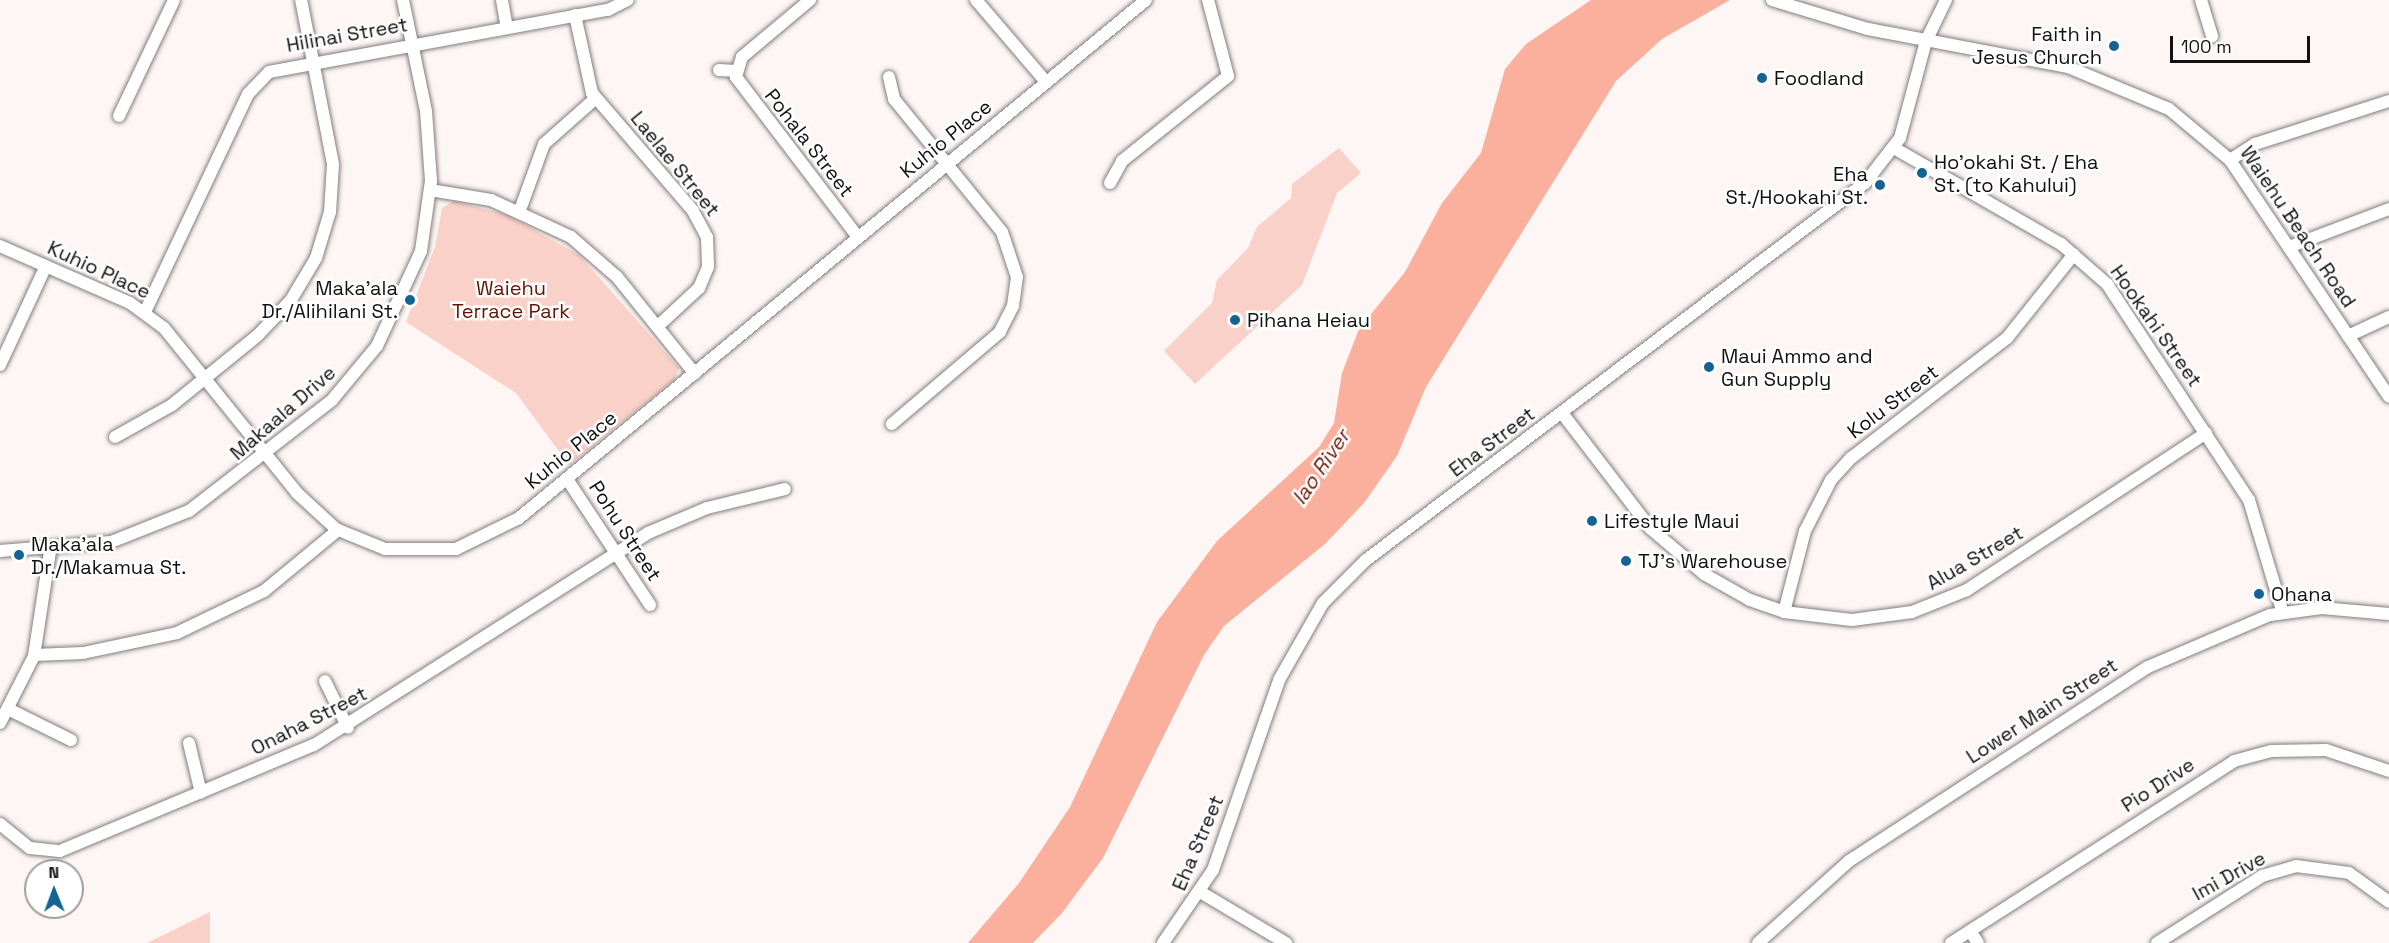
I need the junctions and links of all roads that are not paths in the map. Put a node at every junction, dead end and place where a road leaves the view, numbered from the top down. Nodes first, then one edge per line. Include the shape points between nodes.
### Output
1 (174, 0) edge
2 (302, 0) edge
3 (403, 0) edge
4 (502, 0) edge
5 (628, 0) edge
6 (810, 0) edge
7 (1146, 0) edge
8 (1208, 0) edge
9 (1772, 0) edge
10 (1946, 0) edge
11 (2201, 0) edge
12 (982, 2) edge
13 (575, 15) junction
14 (507, 27) junction
15 (2212, 36) dead end
16 (1926, 41) junction
17 (412, 44) junction
18 (314, 60) junction
19 (719, 70) dead end
20 (736, 71) junction
21 (889, 77) dead end
22 (1046, 82) junction
23 (596, 98) junction
24 (2389, 101) edge
25 (119, 116) dead end
26 (1894, 148) junction
27 (2230, 160) junction
28 (945, 166) junction
29 (1110, 183) dead end
30 (430, 190) junction
31 (520, 210) junction
32 (2389, 210) edge
33 (858, 237) junction
34 (0, 246) edge
35 (2289, 247) junction
36 (2074, 254) junction
37 (46, 266) junction
38 (145, 312) junction
39 (2389, 317) edge
40 (658, 326) junction
41 (2348, 336) junction
42 (0, 365) edge
43 (695, 374) junction
44 (207, 377) junction
45 (2389, 397) edge
46 (1562, 413) junction
47 (892, 424) dead end
48 (2206, 433) junction
49 (115, 437) dead end
50 (268, 454) junction
51 (567, 478) junction
52 (785, 489) dead end
53 (338, 530) junction
54 (50, 550) junction
55 (0, 551) edge
56 (615, 552) junction
57 (650, 605) dead end
58 (1784, 612) junction
59 (2283, 613) junction
60 (2389, 614) edge
61 (34, 655) junction
62 (325, 681) dead end
63 (10, 710) junction
64 (0, 723) edge
65 (348, 728) junction
66 (71, 740) dead end
67 (189, 743) dead end
68 (2389, 771) edge
69 (201, 793) junction
70 (0, 824) edge
71 (1202, 892) junction
72 (2389, 902) edge
73 (1970, 931) junction
74 (1163, 943) edge
75 (1286, 943) edge
76 (1758, 943) edge
77 (1951, 943) edge
78 (1978, 943) edge
79 (2157, 943) edge

1 - 25 street
2 - 18 street
3 - 17 street, Makaala Drive
4 - 14 street
5 - 13 street, Hilinai Street
6 - 20 street via 744,55
7 - 22 street, Kuhio Place
8 - 29 street via 1228,76 1122,161
9 - 16 street, Waiehu Beach Road
10 - 16 street, Eha Street
11 - 15 street
12 - 22 street
13 - 14 street, Hilinai Street
13 - 23 street, Laelae Street via 586,81
14 - 17 street, Hilinai Street
16 - 26 street, Eha Street via 1910,111
16 - 27 street, Waiehu Beach Road via 2043,61 2128,89 2169,109
17 - 18 street, Hilinai Street
17 - 30 street, Makaala Drive via 429,134
18 - 38 street, Hilinai Street via 274,69 251,89
18 - 44 street via 333,164 324,236 291,300
19 - 20 street
20 - 33 street, Pohala Street via 741,89
21 - 28 street via 894,99
22 - 28 street, Kuhio Place
23 - 31 street via 544,144
23 - 40 street, Laelae Street via 693,211 707,237 703,281
24 - 27 street via 2255,144
26 - 36 street, Hookahi Street
26 - 46 street, Eha Street via 1851,195
27 - 35 street, Waiehu Beach Road
28 - 33 street, Kuhio Place
28 - 47 street via 1007,240 1017,268 1016,297 994,339
30 - 31 street via 468,194
30 - 50 street, Makaala Drive via 410,284 377,346 332,400
31 - 40 street via 595,256
32 - 35 street
33 - 43 street, Kuhio Place
34 - 37 street, Kuhio Place
35 - 41 street, Waiehu Beach Road
36 - 48 street, Hookahi Street via 2117,298
36 - 58 street, Kolu Street via 2007,338 1851,458 1831,480 1805,531
37 - 38 street, Kuhio Place
37 - 42 street
38 - 44 street, Kuhio Place
39 - 41 street
40 - 43 street
41 - 45 street, Waiehu Beach Road
43 - 51 street, Kuhio Place
44 - 49 street via 150,419
44 - 50 street, Kuhio Place
46 - 58 street, Alua Street via 1668,546 1726,589
46 - 71 street, Eha Street via 1366,560 1310,620 1279,680
48 - 58 street, Alua Street via 1948,600 1879,619 1836,620
48 - 59 street, Hookahi Street via 2262,530
50 - 53 street, Kuhio Place via 308,506
50 - 54 street, Makaala Drive via 216,494 152,529 111,542
51 - 53 street, Kuhio Place via 505,528 456,549 403,552
51 - 56 street, Pohu Street
52 - 56 street, Onaha Street via 687,514
53 - 61 street via 264,591 195,626 130,646
54 - 55 street, Makaala Drive
54 - 61 street
56 - 57 street, Pohu Street
56 - 65 street, Onaha Street
59 - 60 street, Lower Main Street via 2322,608
59 - 76 street, Lower Main Street via 2183,649 2094,700 1849,861
61 - 63 street
62 - 65 street
63 - 64 street
63 - 66 street
65 - 69 street, Onaha Street
67 - 69 street
68 - 73 street, Pio Drive via 2326,750 2272,751 2234,761
69 - 70 street, Onaha Street via 60,852 30,848
71 - 74 street, Eha Street
71 - 75 street
72 - 79 street, Imi Drive via 2349,873 2296,866 2262,876
73 - 77 street, Pio Drive
73 - 78 street

